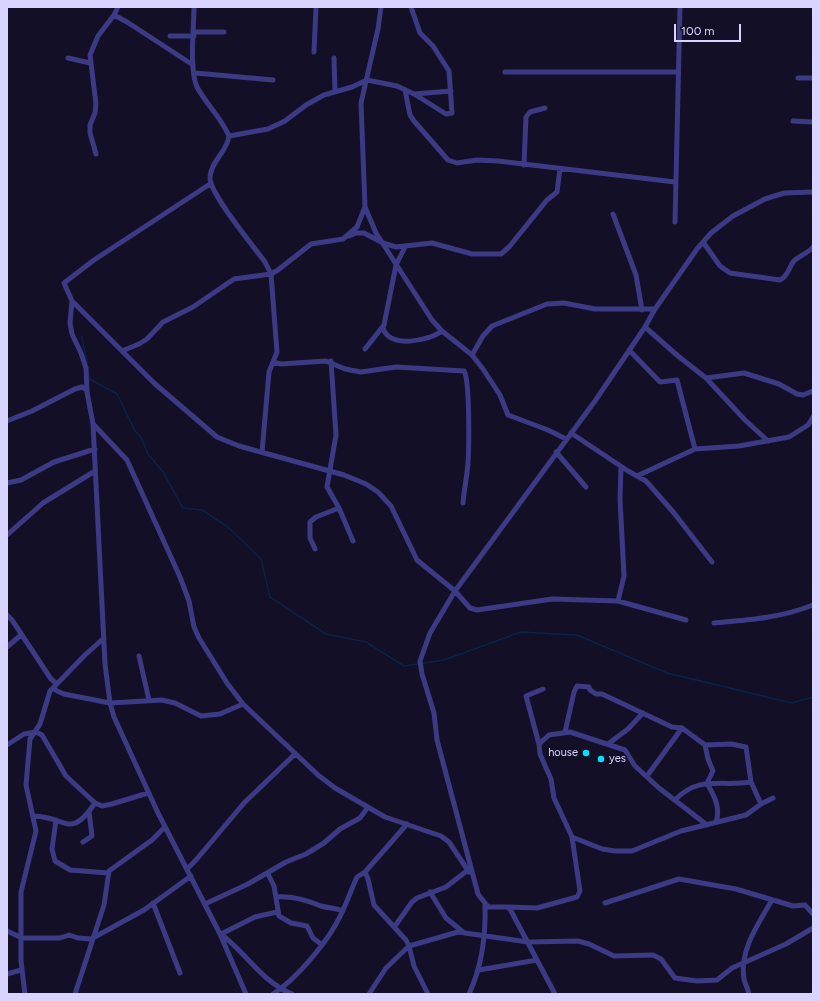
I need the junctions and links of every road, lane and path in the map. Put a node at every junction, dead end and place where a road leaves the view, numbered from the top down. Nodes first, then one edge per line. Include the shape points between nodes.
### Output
1 (117, 7) edge
2 (194, 7) edge
3 (316, 7) edge
4 (381, 7) edge
5 (411, 7) edge
6 (680, 7) edge
7 (114, 15) junction
8 (224, 32) dead end
9 (194, 34) junction
10 (170, 36) dead end
11 (314, 52) dead end
12 (68, 58) dead end
13 (334, 58) dead end
14 (90, 63) junction
15 (193, 65) junction
16 (505, 72) dead end
17 (678, 72) junction
18 (194, 73) junction
19 (798, 78) dead end
20 (813, 78) edge
21 (272, 80) dead end
22 (367, 80) junction
23 (405, 90) junction
24 (451, 91) junction
25 (335, 92) junction
26 (414, 94) junction
27 (545, 108) dead end
28 (793, 121) dead end
29 (813, 122) edge
30 (229, 136) junction
31 (96, 154) dead end
32 (524, 165) junction
33 (560, 169) junction
34 (675, 182) junction
35 (210, 184) junction
36 (813, 192) edge
37 (365, 207) junction
38 (613, 214) dead end
39 (675, 222) dead end
40 (343, 239) junction
41 (703, 242) junction
42 (383, 244) junction
43 (406, 247) junction
44 (813, 247) edge
45 (396, 265) junction
46 (271, 274) junction
47 (72, 301) junction
48 (655, 309) junction
49 (642, 310) junction
50 (645, 327) junction
51 (382, 328) junction
52 (442, 331) junction
53 (365, 349) dead end
54 (630, 350) junction
55 (122, 351) junction
56 (472, 355) junction
57 (331, 361) junction
58 (273, 362) junction
59 (706, 378) junction
60 (87, 390) junction
61 (813, 391) edge
62 (813, 417) edge
63 (7, 421) edge
64 (93, 424) junction
65 (572, 433) junction
66 (566, 439) junction
67 (768, 441) junction
68 (94, 449) junction
69 (695, 449) junction
70 (262, 452) junction
71 (556, 452) junction
72 (621, 467) junction
73 (95, 471) junction
74 (330, 472) junction
75 (637, 476) junction
76 (7, 483) edge
77 (586, 487) dead end
78 (463, 503) dead end
79 (339, 508) junction
80 (7, 535) edge
81 (353, 542) dead end
82 (315, 549) dead end
83 (712, 562) dead end
84 (455, 591) junction
85 (618, 601) junction
86 (813, 605) edge
87 (7, 615) edge
88 (686, 620) dead end
89 (714, 623) dead end
90 (21, 635) junction
91 (104, 638) junction
92 (7, 647) edge
93 (139, 656) dead end
94 (51, 678) junction
95 (53, 687) junction
96 (543, 689) dead end
97 (149, 700) junction
98 (110, 703) junction
99 (243, 704) junction
100 (642, 713) junction
101 (682, 728) junction
102 (36, 732) junction
103 (565, 732) junction
104 (539, 744) junction
105 (608, 744) junction
106 (7, 745) edge
107 (705, 746) junction
108 (295, 754) junction
109 (647, 776) junction
110 (751, 782) junction
111 (707, 783) junction
112 (148, 793) junction
113 (773, 798) dead end
114 (675, 800) junction
115 (95, 803) junction
116 (761, 804) junction
117 (368, 807) junction
118 (88, 812) junction
119 (34, 816) junction
120 (56, 820) junction
121 (716, 822) junction
122 (407, 824) junction
123 (707, 824) junction
124 (165, 827) junction
125 (572, 837) junction
126 (83, 842) dead end
127 (187, 869) junction
128 (468, 870) junction
129 (365, 872) junction
130 (108, 873) junction
131 (268, 874) junction
132 (191, 876) junction
133 (472, 876) junction
134 (430, 892) junction
135 (276, 896) junction
136 (772, 900) junction
137 (153, 903) junction
138 (605, 903) dead end
139 (205, 904) junction
140 (485, 904) junction
141 (508, 907) junction
142 (343, 911) junction
143 (277, 912) junction
144 (813, 914) edge
145 (395, 926) junction
146 (813, 928) edge
147 (7, 930) edge
148 (462, 932) junction
149 (220, 934) junction
150 (484, 936) junction
151 (95, 937) junction
152 (22, 938) junction
153 (528, 942) junction
154 (321, 944) junction
155 (409, 946) junction
156 (537, 960) junction
157 (744, 964) junction
158 (21, 970) junction
159 (479, 970) junction
160 (180, 973) dead end
161 (7, 974) edge
162 (281, 989) junction
163 (25, 994) edge
164 (75, 994) edge
165 (246, 994) edge
166 (273, 994) edge
167 (292, 994) edge
168 (369, 994) edge
169 (428, 994) edge
170 (469, 994) edge
171 (555, 994) edge
172 (749, 994) edge

1 - 7 street
2 - 9 street
3 - 11 street
4 - 22 street
5 - 24 street via 420,33 446,64 451,79
6 - 17 street
7 - 14 street via 98,36 92,49
7 - 15 street
8 - 9 street
9 - 10 street
9 - 15 street
12 - 14 street
13 - 25 street
14 - 31 street via 96,104 90,133
15 - 18 street
16 - 17 street
17 - 34 street
18 - 21 street
18 - 30 street via 197,86 219,116
19 - 20 street
22 - 23 street
22 - 25 street
22 - 37 street via 361,103
23 - 26 street
23 - 32 street via 410,115 448,160 457,163 477,160
24 - 26 street
24 - 26 street via 453,111 450,114
25 - 30 street via 313,100 285,121 268,129
27 - 32 street via 530,112 526,117
28 - 29 street
30 - 35 street via 225,149 212,168
32 - 33 street
33 - 34 street
33 - 43 street via 557,192 547,200 504,252 472,254 432,243
34 - 39 street
35 - 46 street via 217,198 265,262
35 - 47 street via 94,260 64,283
36 - 41 street via 784,193 765,199 733,216
37 - 40 street via 356,227
37 - 42 street
38 - 49 street via 636,274
40 - 42 street via 356,233 364,233
40 - 46 street via 311,244
41 - 44 street via 720,266 730,273 780,280 785,277 794,260
41 - 48 street
42 - 43 street
42 - 45 street
43 - 45 street
45 - 51 street
45 - 52 street
46 - 55 street via 234,279 199,303 164,322 139,344
46 - 58 street via 277,352
47 - 55 street
47 - 60 street via 72,334 84,359
48 - 49 street
48 - 50 street
49 - 56 street via 595,309 564,303 547,304 492,326 482,336
50 - 54 street
50 - 59 street
51 - 52 street via 387,336 396,341 425,340 435,337
51 - 53 street
52 - 56 street
54 - 65 street
54 - 69 street via 660,382 677,380
55 - 70 street via 207,430 230,443
56 - 66 street via 494,387 508,415
57 - 58 street via 281,364
57 - 74 street via 336,435
57 - 78 street via 345,369 361,372 396,367 465,372 468,464
58 - 70 street via 269,372
59 - 61 street via 744,373 778,384 797,394 804,395
59 - 67 street
60 - 63 street via 82,387 75,389 32,412
60 - 64 street
62 - 67 street via 808,426 800,432 784,439
64 - 68 street
64 - 99 street via 127,460 185,589 190,614 199,638
65 - 66 street
65 - 72 street
66 - 71 street
67 - 69 street
68 - 73 street
68 - 76 street via 54,462 21,480
69 - 75 street
70 - 74 street
71 - 77 street
71 - 84 street
72 - 75 street
72 - 85 street via 624,576
73 - 80 street via 43,503
73 - 91 street
74 - 79 street via 327,487
74 - 84 street via 366,484 384,497 391,506 417,560
75 - 83 street via 646,481 674,513
79 - 81 street
79 - 82 street via 310,522 310,538
84 - 85 street via 474,610 552,599
84 - 133 street via 430,633 420,661 434,713 437,740
85 - 88 street
86 - 89 street via 791,614
87 - 90 street
90 - 92 street
90 - 94 street
91 - 95 street
91 - 98 street
93 - 97 street
94 - 95 street
94 - 95 street
95 - 98 street via 64,694
95 - 102 street
96 - 104 street via 526,696
97 - 98 street
97 - 99 street via 175,703 200,716 220,714
98 - 112 street
99 - 108 street
100 - 101 street via 672,727
100 - 103 street via 602,694 596,694 590,687 577,686
100 - 105 street via 628,729
101 - 107 street
101 - 109 street
102 - 106 street via 24,734
102 - 115 street via 46,741 66,776
102 - 119 street via 30,739 26,785
103 - 104 street via 549,735
103 - 105 street
104 - 125 street via 540,754 551,779 554,798
105 - 109 street via 625,750 635,766
107 - 110 street via 730,744 746,747
107 - 111 street via 713,771
108 - 117 street via 335,788
108 - 127 street via 244,803
109 - 114 street
110 - 111 street
110 - 116 street
111 - 114 street via 685,791
111 - 121 street via 718,806
112 - 115 street via 102,806
112 - 124 street
113 - 116 street
114 - 123 street
115 - 118 street
116 - 121 street via 746,815
117 - 122 street via 385,817
117 - 131 street via 360,818 340,829 324,843
118 - 120 street via 81,821 73,825
118 - 126 street via 92,836
119 - 120 street via 48,816
119 - 152 street via 35,840 20,892
120 - 130 street via 52,849 55,861 70,870
121 - 123 street
122 - 128 street via 441,836 449,842
122 - 129 street
123 - 125 street via 681,831 632,851 602,848
124 - 127 street
124 - 130 street
125 - 141 street via 579,895 537,908
127 - 132 street
128 - 133 street
128 - 134 street via 449,886
129 - 142 street via 357,877
129 - 145 street via 374,905
130 - 151 street via 104,905
131 - 135 street
131 - 139 street
132 - 137 street
132 - 139 street
133 - 140 street via 478,894
134 - 145 street via 412,902
134 - 148 street via 446,918
135 - 142 street via 311,901
135 - 143 street
136 - 138 street via 736,889 679,879
136 - 144 street via 793,906 805,906
136 - 157 street via 754,929
137 - 151 street
137 - 160 street
139 - 149 street
140 - 141 street
140 - 150 street
141 - 153 street
142 - 154 street
143 - 149 street via 255,917
143 - 154 street via 291,923 307,926 313,938
145 - 155 street
146 - 157 street
147 - 152 street
148 - 150 street
148 - 155 street
149 - 162 street via 260,973
149 - 165 street
150 - 153 street
150 - 159 street
151 - 152 street via 78,938 69,935 60,938
151 - 164 street
152 - 158 street
153 - 156 street
153 - 157 street via 578,941 614,956 653,955 661,959 675,978 697,982 717,980 732,968
154 - 162 street via 294,978
155 - 168 street via 386,968
155 - 169 street via 414,966
156 - 159 street
156 - 171 street
157 - 172 street via 744,978
158 - 161 street
158 - 163 street
159 - 170 street
162 - 166 street
162 - 167 street

